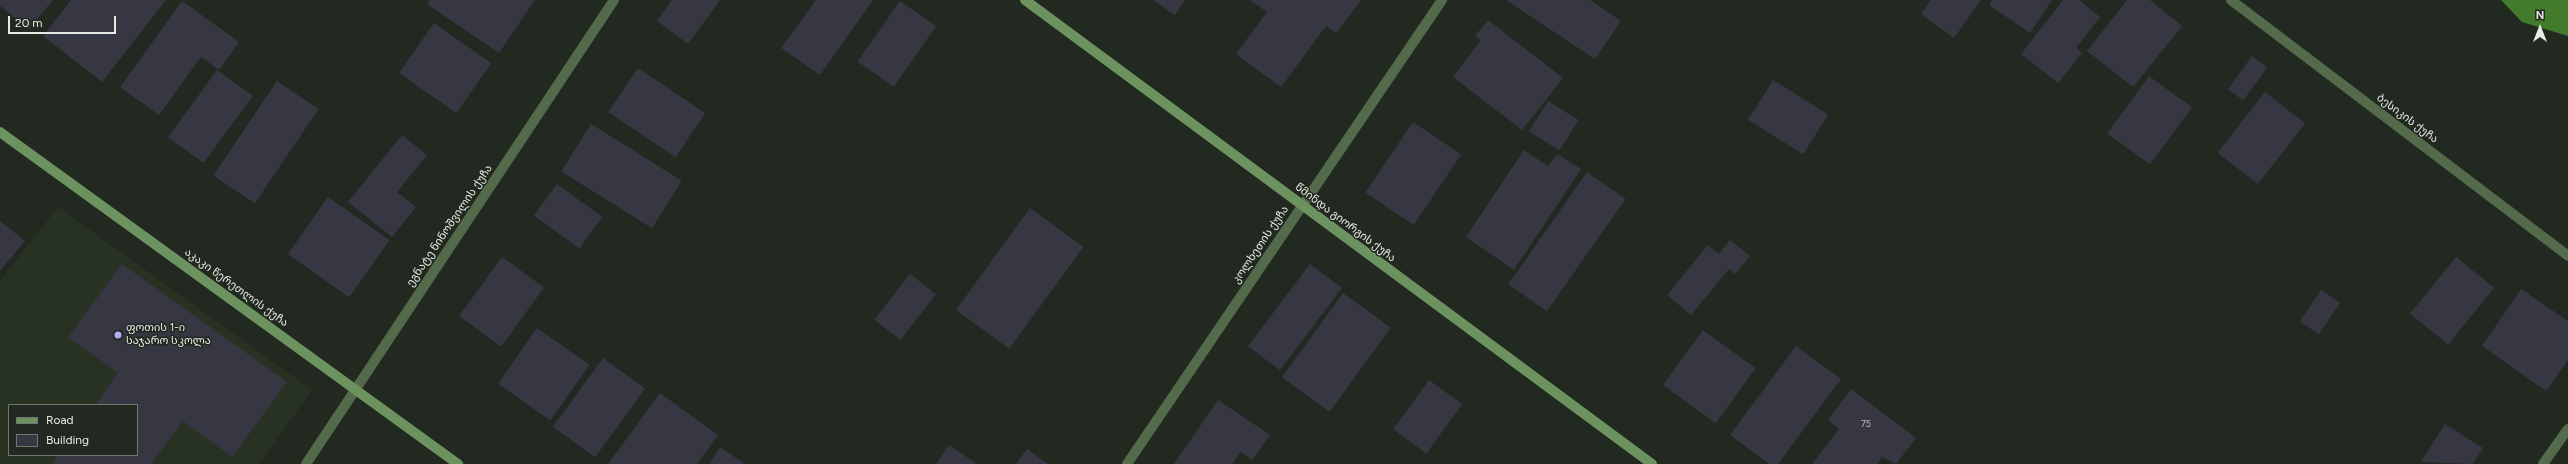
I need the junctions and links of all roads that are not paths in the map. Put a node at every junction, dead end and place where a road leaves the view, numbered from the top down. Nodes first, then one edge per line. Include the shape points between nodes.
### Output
1 (614, 0) edge
2 (1024, 0) edge
3 (1442, 0) edge
4 (2231, 0) edge
5 (0, 132) edge
6 (1301, 206) junction
7 (2568, 256) edge
8 (356, 390) junction
9 (2568, 429) edge
10 (306, 464) edge
11 (458, 464) edge
12 (1127, 464) edge
13 (1652, 464) edge
14 (2543, 464) edge

1 - 8 street, ეგნატე ნინოშვილის ქუჩა
2 - 6 main road, წმინდა გიორგის ქუჩა
3 - 6 street, კოლხეთის ქუჩა
4 - 7 street, ბესიკის ქუჩა
5 - 8 main road, აკაკი წერეთლის ქუჩა
6 - 12 street, კოლხეთის ქუჩა
6 - 13 main road, წმინდა გიორგის ქუჩა
8 - 10 street, ეგნატე ნინოშვილის ქუჩა
8 - 11 main road, აკაკი წერეთლის ქუჩა
9 - 14 street

